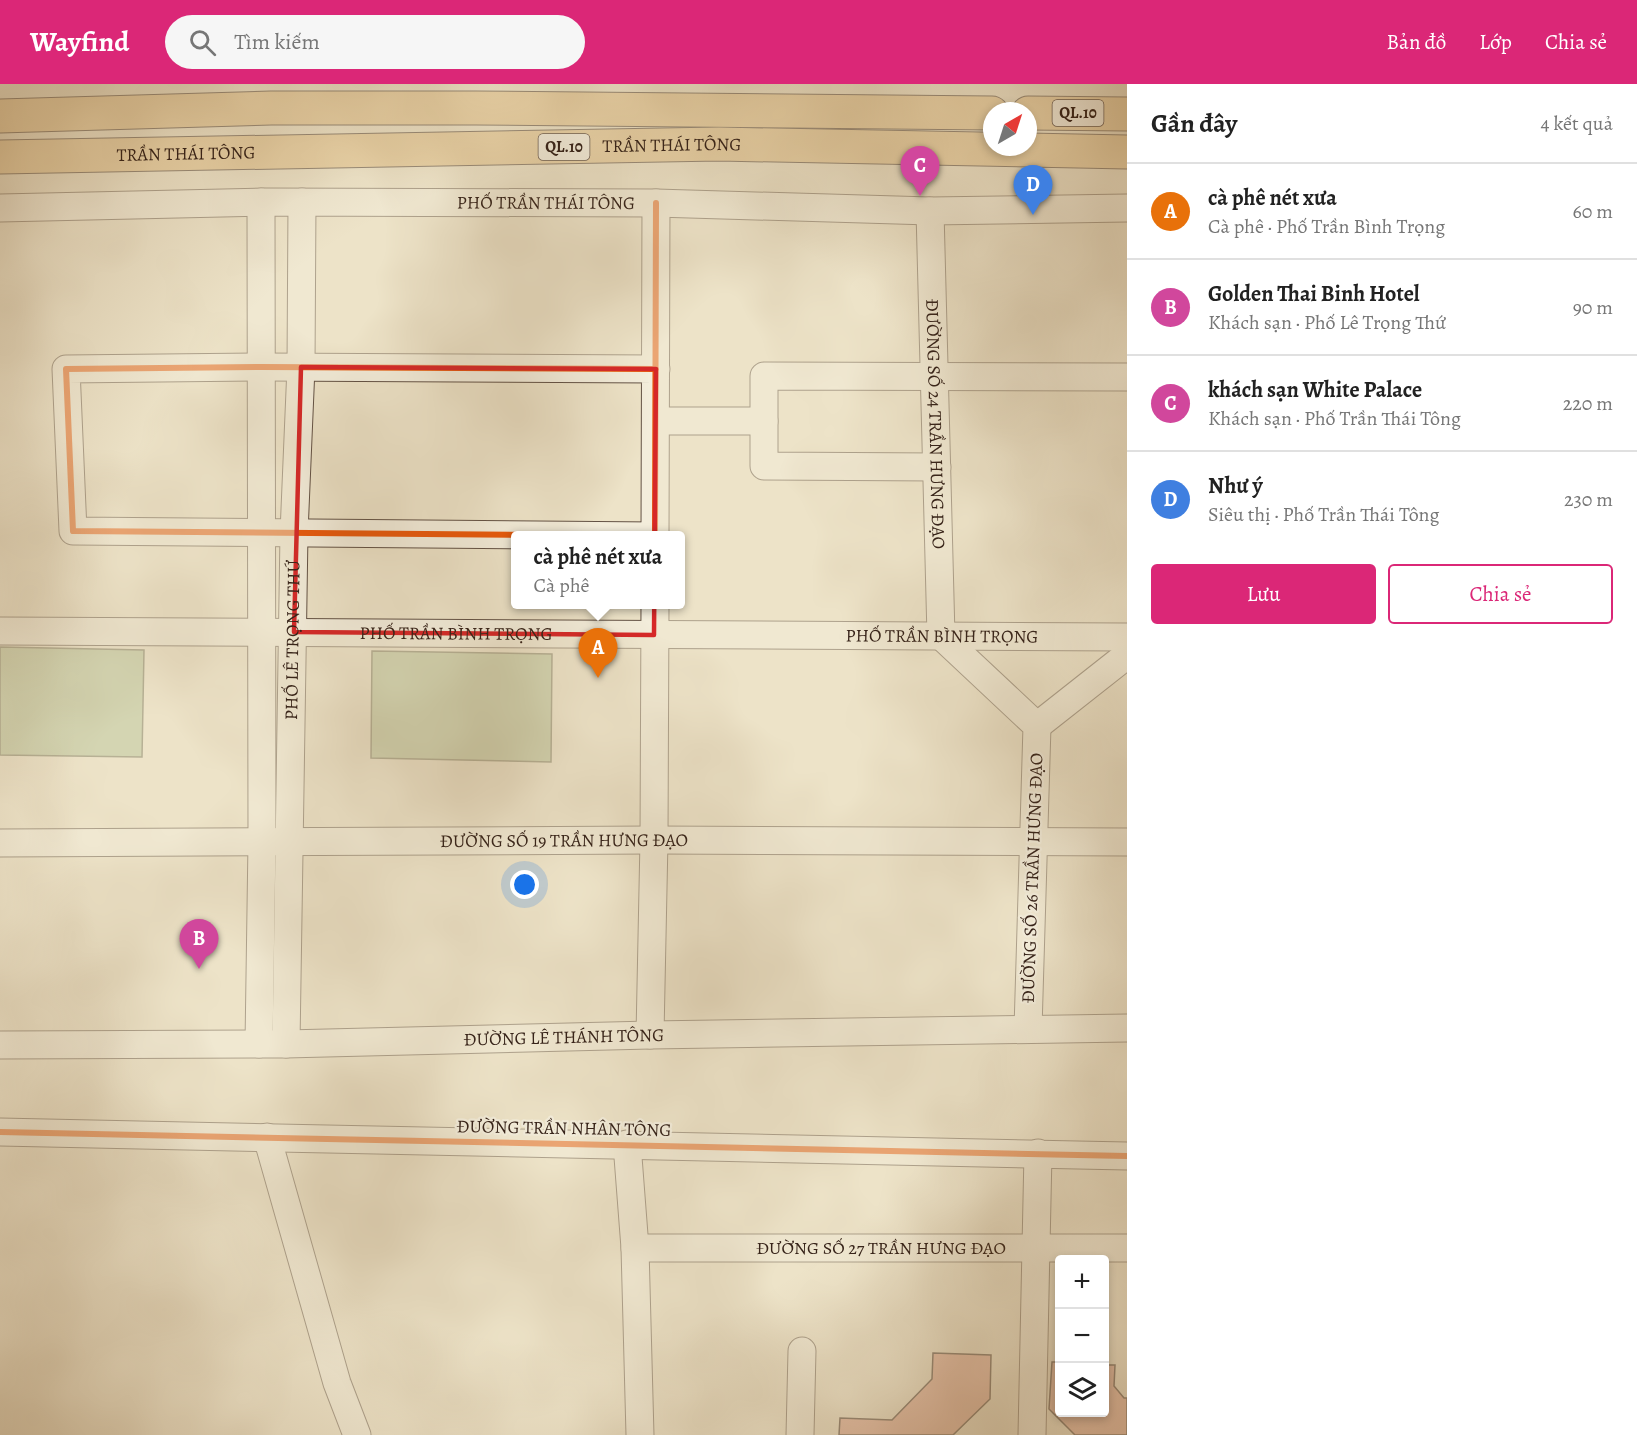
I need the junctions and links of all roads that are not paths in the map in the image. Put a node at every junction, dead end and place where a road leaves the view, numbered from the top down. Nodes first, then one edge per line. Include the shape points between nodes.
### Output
1 (983, 112) edge
2 (1037, 113) edge
3 (1127, 114) edge
4 (0, 116) edge
5 (1127, 152) edge
6 (0, 157) edge
7 (261, 202) junction
8 (302, 202) junction
9 (656, 203) junction
10 (0, 208) edge
11 (1127, 208) edge
12 (930, 211) junction
13 (262, 367) junction
14 (301, 367) junction
15 (656, 369) junction
16 (934, 377) junction
17 (1127, 377) edge
18 (656, 421) junction
19 (764, 421) junction
20 (937, 467) junction
21 (655, 531) edge
22 (262, 532) junction
23 (294, 533) junction
24 (511, 535) edge
25 (655, 609) edge
26 (0, 631) edge
27 (262, 632) junction
28 (294, 632) junction
29 (654, 634) junction
30 (941, 636) junction
31 (1127, 637) edge
32 (1127, 655) edge
33 (1037, 726) junction
34 (654, 840) junction
35 (262, 842) junction
36 (291, 842) junction
37 (1034, 842) junction
38 (1127, 842) edge
39 (0, 843) edge
40 (1127, 1028) edge
41 (1028, 1029) junction
42 (650, 1035) junction
43 (259, 1044) junction
44 (286, 1044) junction
45 (0, 1045) edge
46 (0, 1132) edge
47 (267, 1137) junction
48 (627, 1144) junction
49 (1038, 1153) junction
50 (1127, 1156) edge
51 (635, 1248) junction
52 (1036, 1248) junction
53 (1127, 1248) edge
54 (802, 1351) dead end
55 (357, 1435) edge
56 (640, 1435) edge
57 (800, 1435) edge
58 (1032, 1435) edge

1 - 4 main road, TRẦN THÁI TÔNG / QL.10 via 294,108
2 - 3 main road, QL.10
5 - 6 main road, TRẦN THÁI TÔNG / QL.10 via 719,144
7 - 8 street, PHỐ TRẦN THÁI TÔNG
7 - 10 street, PHỐ TRẦN THÁI TÔNG
7 - 13 street, PHỐ LÊ TRỌNG THỨ
8 - 9 street, PHỐ TRẦN THÁI TÔNG
8 - 14 street, PHỐ LÊ TRỌNG THỨ
9 - 12 street, PHỐ TRẦN THÁI TÔNG
9 - 15 street
11 - 12 street, PHỐ TRẦN THÁI TÔNG
12 - 16 street, ĐƯỜNG SỐ 24 TRẦN HƯNG ĐẠO
13 - 14 street
13 - 22 street, PHỐ LÊ TRỌNG THỨ
13 - 22 street via 66,369 72,531
14 - 15 street
14 - 23 street, PHỐ LÊ TRỌNG THỨ
15 - 18 street
16 - 17 street
16 - 19 street via 764,376
16 - 20 street, ĐƯỜNG SỐ 24 TRẦN HƯNG ĐẠO
18 - 19 street
18 - 21 street
19 - 20 street via 764,466
20 - 30 street, ĐƯỜNG SỐ 24 TRẦN HƯNG ĐẠO
22 - 23 street
22 - 27 street, PHỐ LÊ TRỌNG THỨ
23 - 24 street
23 - 28 street, PHỐ LÊ TRỌNG THỨ
25 - 29 street
26 - 27 street, PHỐ TRẦN BÌNH TRỌNG
27 - 28 street, PHỐ TRẦN BÌNH TRỌNG
27 - 35 street, PHỐ LÊ TRỌNG THỨ
28 - 29 street, PHỐ TRẦN BÌNH TRỌNG
28 - 36 street, PHỐ LÊ TRỌNG THỨ
29 - 30 street, PHỐ TRẦN BÌNH TRỌNG
29 - 34 street
30 - 31 street, PHỐ TRẦN BÌNH TRỌNG
30 - 33 street, ĐƯỜNG SỐ 26 TRẦN HƯNG ĐẠO
32 - 33 street, ĐƯỜNG SỐ 26 TRẦN HƯNG ĐẠO
33 - 37 street, ĐƯỜNG SỐ 26 TRẦN HƯNG ĐẠO
34 - 36 street, ĐƯỜNG SỐ 19 TRẦN HƯNG ĐẠO
34 - 37 street, ĐƯỜNG SỐ 19 TRẦN HƯNG ĐẠO
34 - 42 street
35 - 36 street, ĐƯỜNG SỐ 19 TRẦN HƯNG ĐẠO
35 - 39 street, ĐƯỜNG SỐ 19 TRẦN HƯNG ĐẠO
35 - 43 street, PHỐ LÊ TRỌNG THỨ
36 - 44 street, PHỐ LÊ TRỌNG THỨ
37 - 38 street, ĐƯỜNG SỐ 19 TRẦN HƯNG ĐẠO
37 - 41 street, ĐƯỜNG SỐ 26 TRẦN HƯNG ĐẠO
40 - 41 street, ĐƯỜNG LÊ THÁNH TÔNG
41 - 42 street, ĐƯỜNG LÊ THÁNH TÔNG
42 - 44 street, ĐƯỜNG LÊ THÁNH TÔNG
43 - 44 street, ĐƯỜNG LÊ THÁNH TÔNG
43 - 45 street, ĐƯỜNG LÊ THÁNH TÔNG
46 - 47 street, ĐƯỜNG TRẦN NHÂN TÔNG
47 - 48 street, ĐƯỜNG TRẦN NHÂN TÔNG
47 - 55 street via 338,1383
48 - 49 street, ĐƯỜNG TRẦN NHÂN TÔNG
48 - 51 street
49 - 50 street, ĐƯỜNG TRẦN NHÂN TÔNG
49 - 52 street
51 - 52 street, ĐƯỜNG SỐ 27 TRẦN HƯNG ĐẠO
51 - 56 street
52 - 53 street, ĐƯỜNG SỐ 27 TRẦN HƯNG ĐẠO
52 - 58 street
54 - 57 street

